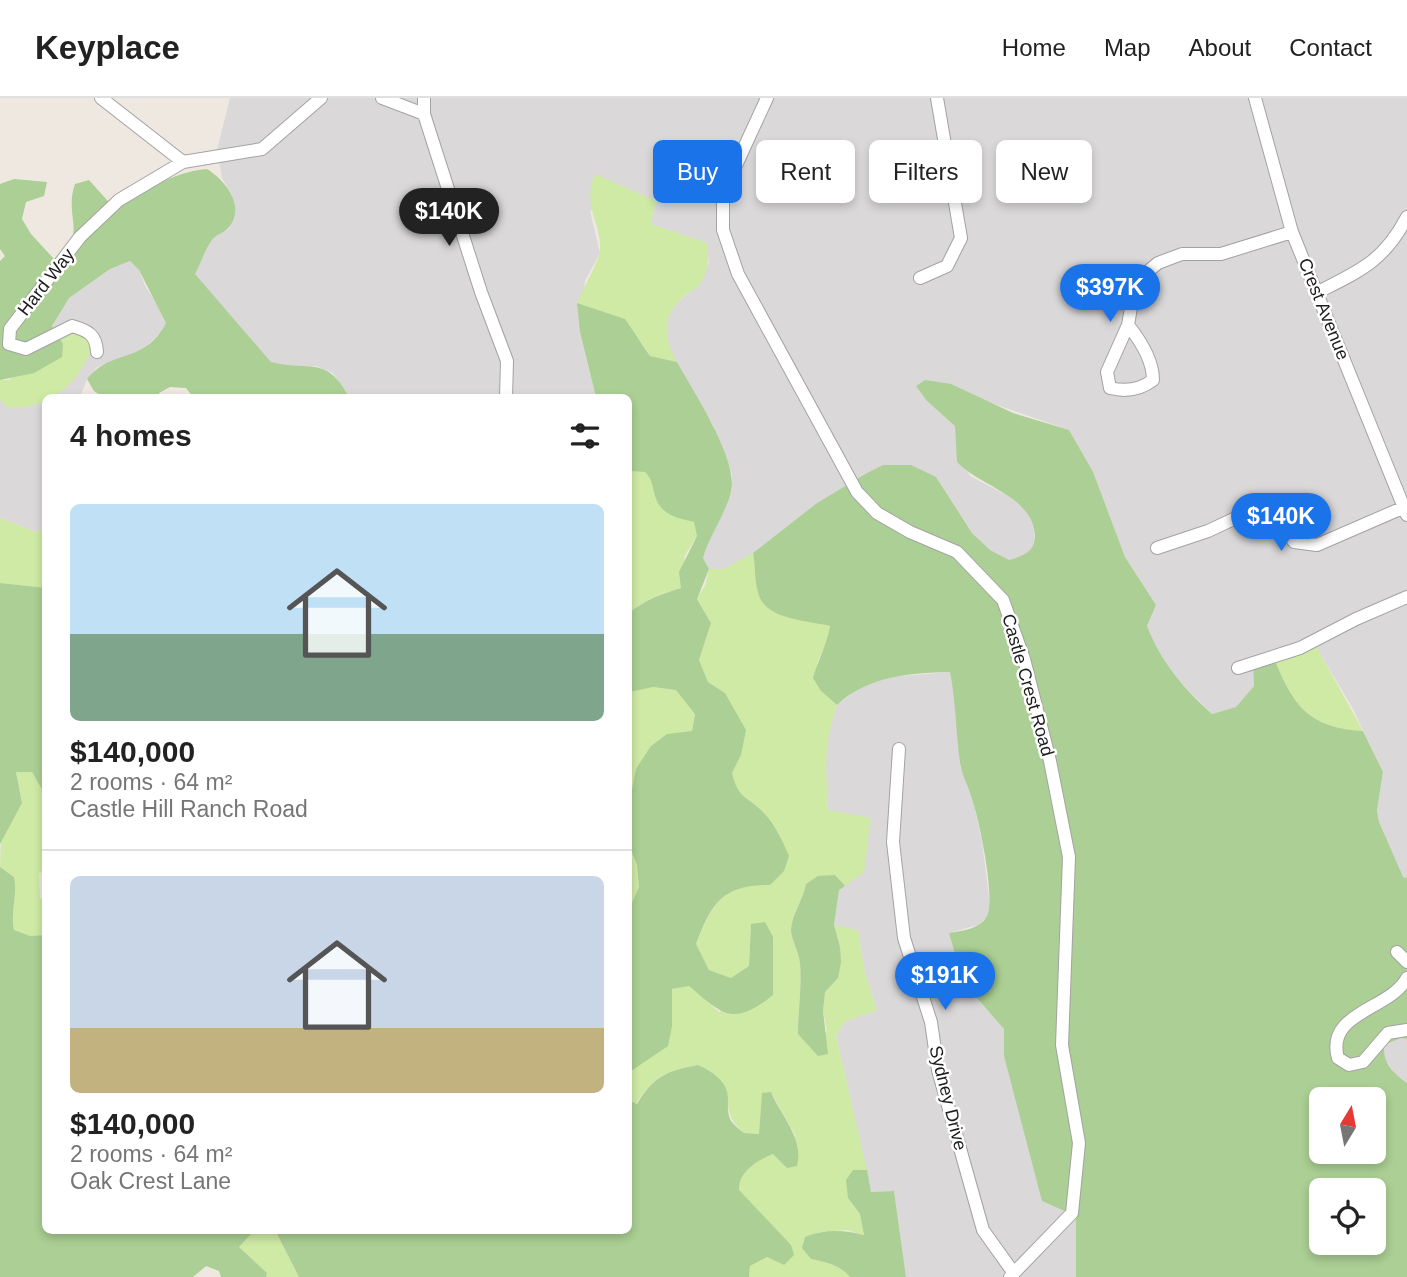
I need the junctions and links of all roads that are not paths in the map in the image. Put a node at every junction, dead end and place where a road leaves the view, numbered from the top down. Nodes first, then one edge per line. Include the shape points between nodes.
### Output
1 (101, 98) edge
2 (321, 98) edge
3 (382, 98) edge
4 (424, 98) edge
5 (767, 98) edge
6 (937, 98) edge
7 (1255, 98) edge
8 (424, 114) junction
9 (183, 162) junction
10 (1407, 217) edge
11 (1292, 232) junction
12 (920, 278) dead end
13 (1318, 292) junction
14 (1128, 325) junction
15 (97, 352) dead end
16 (506, 394) edge
17 (1406, 510) edge
18 (1157, 548) dead end
19 (1407, 597) edge
20 (1238, 668) dead end
21 (900, 749) dead end
22 (1397, 952) dead end
23 (1407, 962) edge
24 (1407, 978) edge
25 (1407, 1031) edge
26 (1012, 1274) edge

1 - 9 street
2 - 9 street via 262,149
3 - 8 street
4 - 8 street
5 - 26 street, Castle Crest Road via 723,202 723,230 738,274 857,492 877,513 957,552 1003,600 1024,659 1050,761 1069,857 1062,1045 1079,1143 1072,1213
6 - 12 street via 961,238 947,266
7 - 11 street, Crest Avenue
8 - 16 street via 508,361
9 - 15 street, Hard Way via 119,200 80,237 10,329 9,344 26,349 72,326 96,339
10 - 13 street via 1399,233 1368,267
11 - 13 street, Crest Avenue
11 - 14 street via 1221,254 1182,254 1158,263 1134,290
13 - 17 street, Crest Avenue
14 - 14 street via 1107,372 1110,388 1122,391 1143,388 1153,380 1139,339
17 - 18 street via 1317,545 1294,542 1274,514 1253,510
19 - 20 street via 1300,648
21 - 26 street, Sydney Drive via 893,842 904,938 931,1023 938,1070 983,1230
22 - 23 street
24 - 25 street via 1391,994 1348,1021 1334,1045 1338,1058 1349,1065 1363,1062 1388,1033

